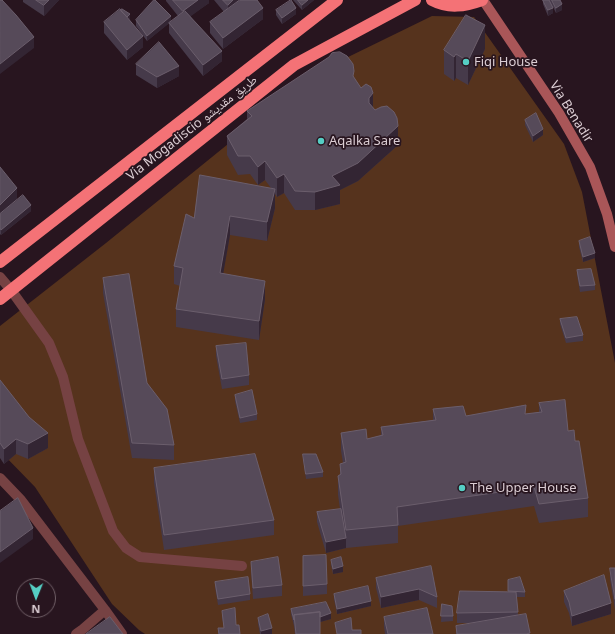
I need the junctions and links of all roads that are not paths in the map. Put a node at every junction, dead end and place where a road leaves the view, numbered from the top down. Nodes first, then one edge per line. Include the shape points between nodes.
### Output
1 (337, 0) edge
2 (415, 0) edge
3 (432, 0) edge
4 (483, 0) edge
5 (615, 247) edge
6 (0, 262) edge
7 (0, 277) edge
8 (11, 290) junction
9 (0, 299) edge
10 (0, 478) edge
11 (242, 566) dead end
12 (105, 610) junction
13 (76, 634) edge
14 (122, 634) edge

1 - 6 highway, Via Mogadiscio طريق مقديشو
2 - 8 highway, Via Mogadiscio طريق مقديشو via 294,65
3 - 4 highway via 453,6
4 - 5 street, Via Benadir via 558,113 590,167 607,214
7 - 8 street
8 - 9 highway, Via Mogadiscio طريق مقديشو
8 - 11 street via 49,343 63,377 78,439 113,531 126,548 140,557
10 - 12 street via 21,500
12 - 13 street
12 - 14 street

